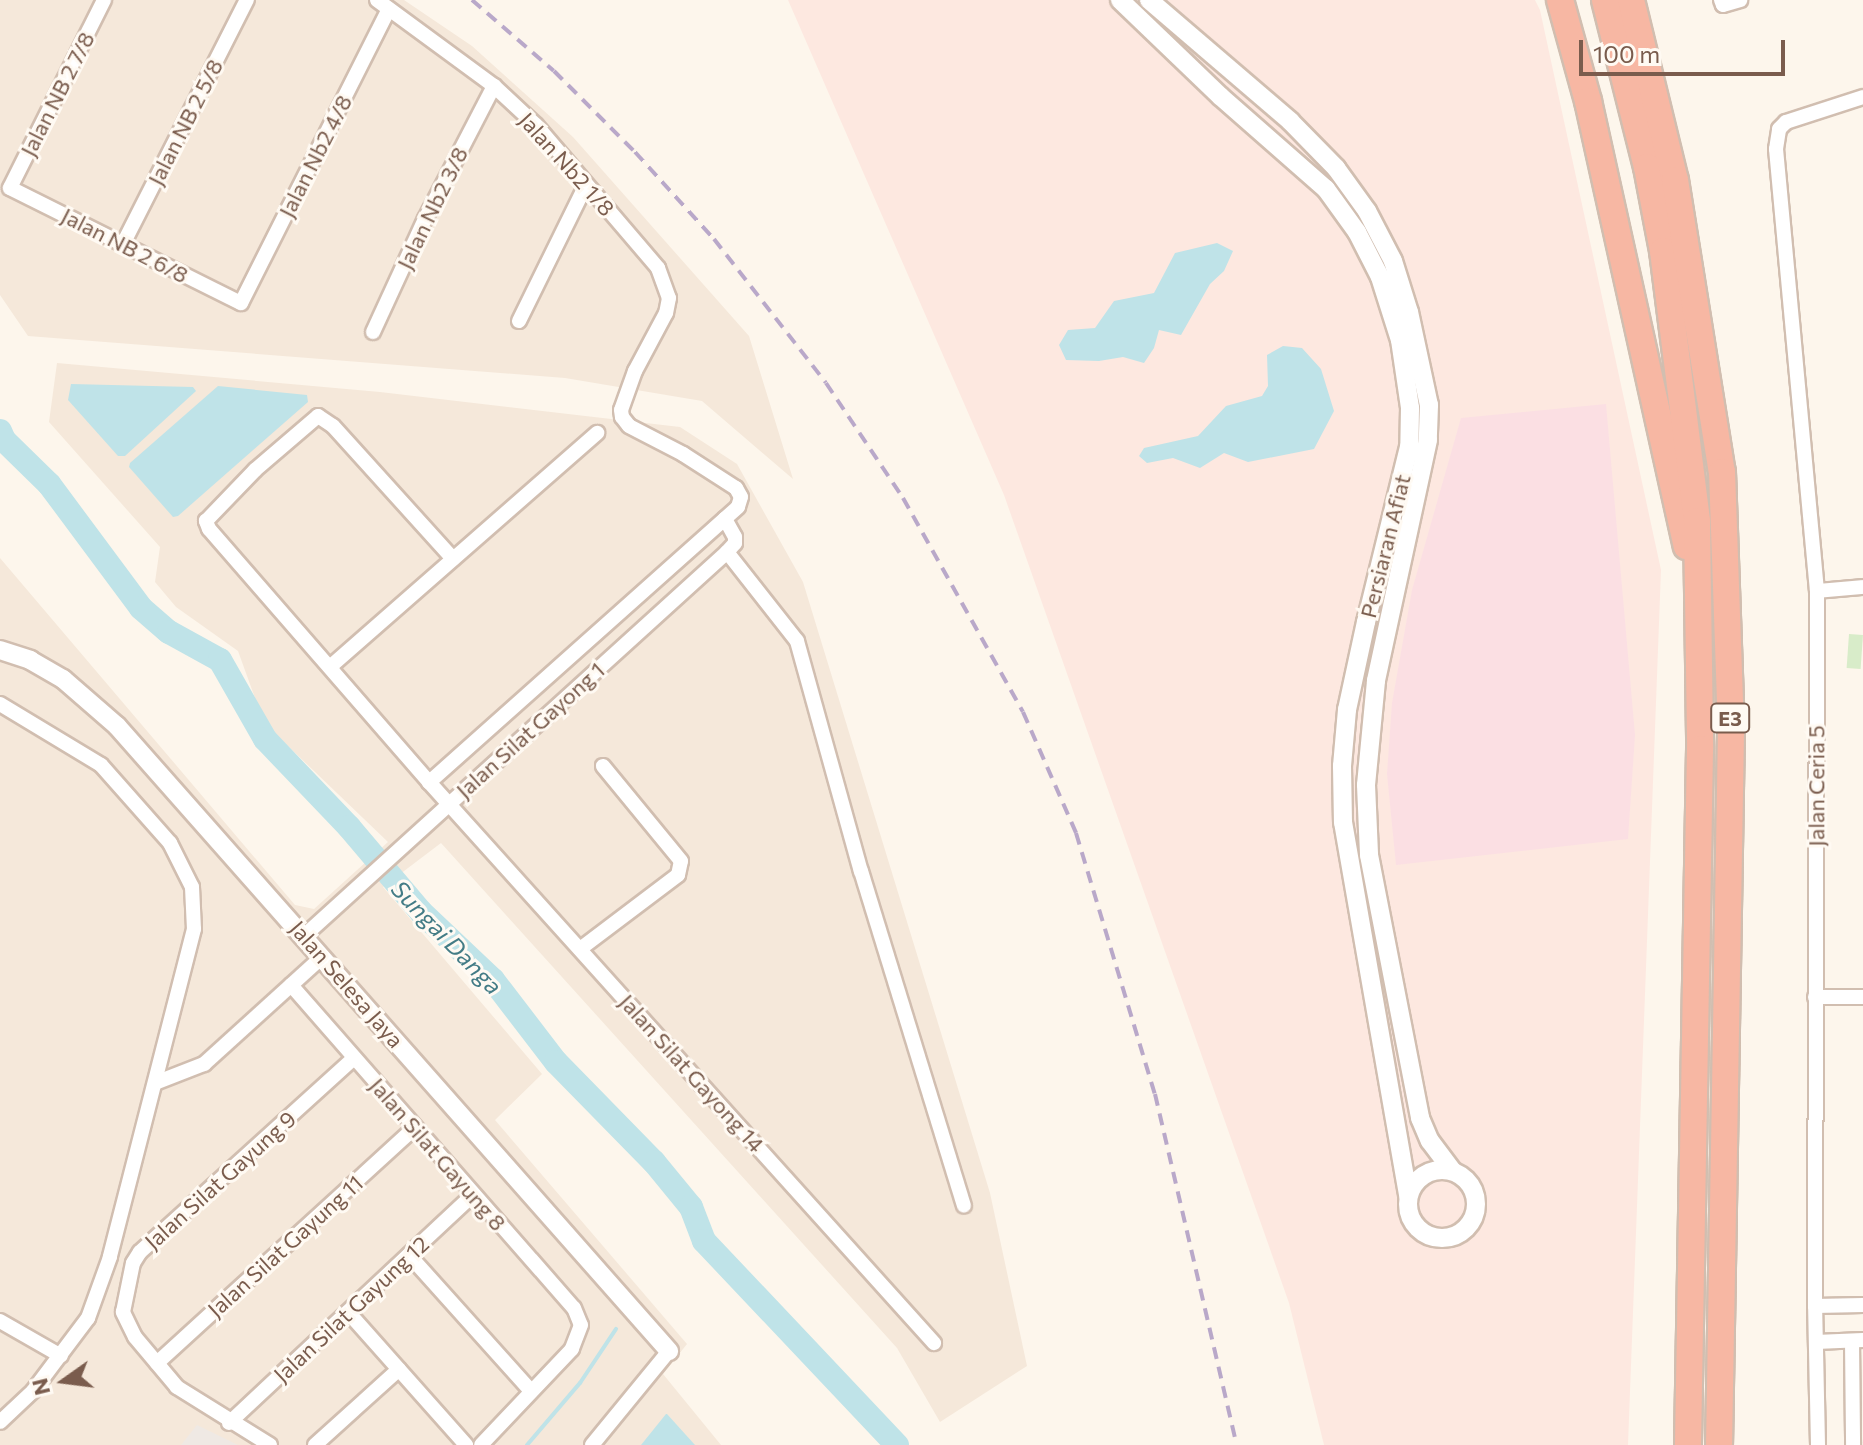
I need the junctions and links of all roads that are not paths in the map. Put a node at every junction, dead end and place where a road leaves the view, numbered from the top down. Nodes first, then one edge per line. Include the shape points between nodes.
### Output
1 (104, 0) edge
2 (247, 0) edge
3 (1120, 0) edge
4 (1149, 0) edge
5 (1560, 0) edge
6 (1605, 0) edge
7 (1631, 0) edge
8 (1740, 0) edge
9 (1722, 2) edge
10 (383, 5) edge
11 (494, 86) junction
12 (1863, 97) edge
13 (586, 185) junction
14 (10, 188) joint
15 (123, 244) junction
16 (241, 303) joint
17 (519, 321) dead end
18 (373, 332) dead end
19 (1420, 406) junction
20 (597, 433) dead end
21 (725, 519) junction
22 (727, 552) junction
23 (453, 559) junction
24 (1863, 587) edge
25 (1817, 591) junction
26 (1699, 592) junction
27 (1373, 596) junction
28 (1394, 603) junction
29 (1366, 622) junction
30 (1387, 628) junction
31 (0, 650) edge
32 (331, 666) junction
33 (0, 704) edge
34 (603, 766) dead end
35 (429, 782) junction
36 (448, 805) junction
37 (304, 936) junction
38 (580, 949) junction
39 (322, 957) junction
40 (291, 985) junction
41 (1815, 997) junction
42 (1863, 997) edge
43 (354, 1058) junction
44 (155, 1083) junction
45 (413, 1129) junction
46 (1453, 1171) junction
47 (473, 1195) junction
48 (1408, 1196) junction
49 (964, 1205) dead end
50 (409, 1255) junction
51 (1863, 1305) edge
52 (1815, 1306) junction
53 (348, 1312) junction
54 (0, 1321) edge
55 (1858, 1341) edge
56 (1816, 1342) junction
57 (934, 1343) dead end
58 (669, 1351) joint
59 (61, 1356) junction
60 (157, 1363) junction
61 (399, 1369) junction
62 (531, 1391) junction
63 (0, 1422) edge
64 (229, 1423) junction
65 (270, 1445) edge
66 (315, 1445) edge
67 (466, 1445) edge
68 (481, 1445) edge
69 (592, 1445) edge
70 (1688, 1445) edge
71 (1719, 1445) edge
72 (1818, 1445) edge
73 (1853, 1445) edge

1 - 14 street, Jalan NB 2 7/8
2 - 15 street, Jalan NB 2 5/8
3 - 19 street, Persiaran Afiat via 1326,189 1380,277
4 - 19 street, Persiaran Afiat via 1290,121 1336,168 1367,211 1393,261 1409,312
5 - 26 highway via 1588,101
6 - 26 highway, E3 via 1663,251 1691,449
7 - 71 highway, E3 via 1675,180 1722,472 1731,747
8 - 9 street
10 - 11 street, Jalan Nb2 1/8
10 - 16 street, Jalan Nb2 4/8
11 - 13 street, Jalan Nb2 1/8 via 536,125
11 - 18 street, Jalan Nb2 3/8
12 - 25 street, Jalan Ceria 5 via 1796,117 1779,129 1776,149
13 - 17 street
13 - 21 street, Jalan Nb2 1/8 via 665,280 669,298 635,371 622,417 642,435 736,488 741,497 738,507
14 - 15 street, Jalan NB 2 6/8
15 - 16 street, Jalan NB 2 6/8
19 - 27 street, Persiaran Afiat
19 - 28 street, Persiaran Afiat via 1421,481
20 - 23 street
21 - 22 street via 735,537
21 - 35 street
22 - 36 street, Jalan Silat Gayong 1
22 - 49 street via 797,641
23 - 32 street
23 - 32 street, Jalan Silat Gayong 14 via 326,419 312,418 206,521
24 - 25 street
25 - 41 street, Jalan Ceria 5
26 - 70 highway, E3
27 - 28 street
27 - 29 street, Persiaran Afiat
28 - 30 street, Persiaran Afiat
29 - 30 street
29 - 48 street, Persiaran Afiat via 1347,710 1343,822
30 - 46 street, Persiaran Afiat via 1369,738 1370,869 1420,1118
31 - 37 street, Jalan Selesa Jaya via 30,660 92,701
32 - 35 street, Jalan Silat Gayong 14
33 - 44 street via 101,765 185,866 194,929
34 - 38 street via 681,861 678,875
35 - 36 street, Jalan Silat Gayong 14
36 - 37 street, Jalan Silat Gayong 1
36 - 38 street, Jalan Silat Gayong 14
37 - 39 street, Jalan Selesa Jaya
38 - 57 street, Jalan Silat Gayong 14
39 - 40 street
39 - 58 street, Jalan Selesa Jaya
40 - 43 street, Jalan Silat Gayung 8
40 - 44 street via 204,1064
41 - 42 street
41 - 52 street, Jalan Ceria 5
43 - 45 street, Jalan Silat Gayung 8
43 - 60 street, Jalan Silat Gayung 9 via 140,1252 133,1263 125,1323
44 - 59 street via 110,1257 88,1318
45 - 47 street, Jalan Silat Gayung 8
45 - 60 street, Jalan Silat Gayung 11
46 - 48 street via 1430,1171 1412,1185
46 - 48 street, Persiaran Afiat via 1471,1184 1475,1195 1474,1217 1459,1234 1426,1235 1410,1218
47 - 50 street, Jalan Silat Gayung 12
47 - 62 street, Jalan Silat Gayung 8 via 574,1308 581,1325 572,1349
50 - 53 street, Jalan Silat Gayung 12
50 - 62 street
51 - 52 street
52 - 56 street, Jalan Ceria 5
53 - 61 street
53 - 64 street, Jalan Silat Gayung 12
54 - 59 street
55 - 56 street
55 - 73 street
56 - 72 street, Jalan Ceria 5
58 - 69 street
59 - 63 street
60 - 64 street via 177,1387
61 - 66 street
61 - 67 street
62 - 68 street
64 - 65 street

